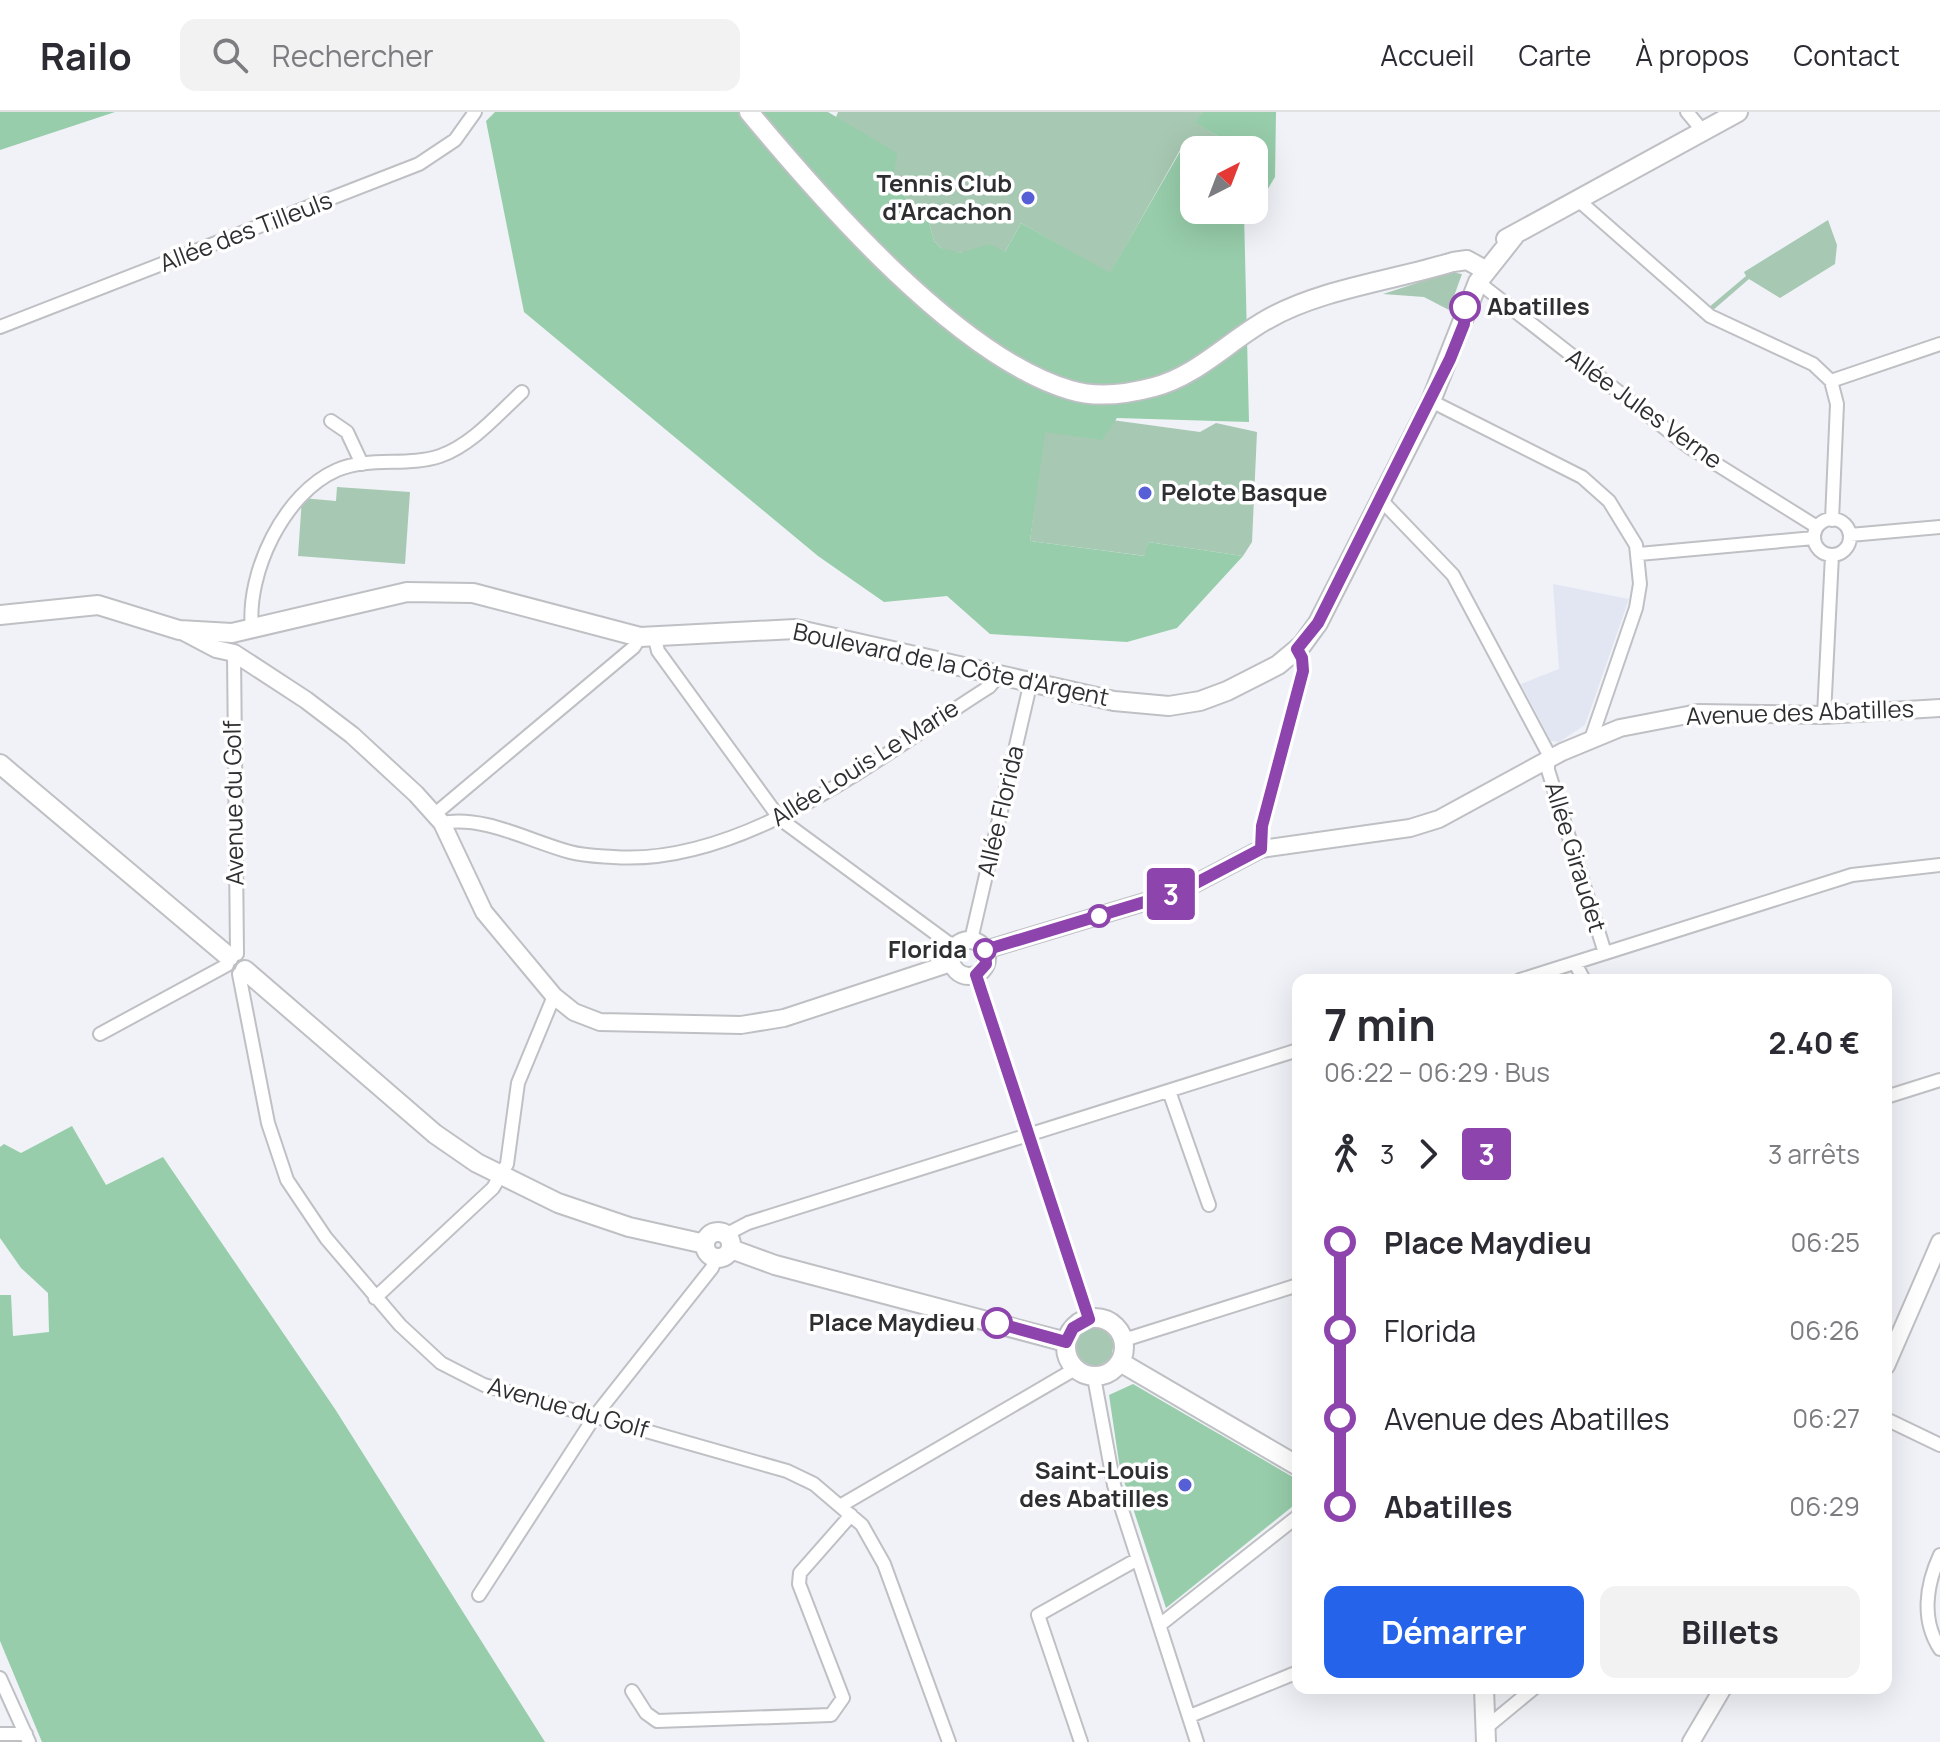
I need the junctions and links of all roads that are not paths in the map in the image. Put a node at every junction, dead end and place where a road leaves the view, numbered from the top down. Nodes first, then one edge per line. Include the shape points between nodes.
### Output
1 (475, 112) edge
2 (749, 112) edge
3 (1687, 112) edge
4 (1738, 112) edge
5 (1702, 130) junction
6 (1577, 199) junction
7 (1479, 272) junction
8 (0, 327) edge
9 (1940, 344) edge
10 (1831, 381) junction
11 (522, 392) dead end
12 (1431, 401) junction
13 (331, 421) dead end
14 (362, 464) junction
15 (1381, 500) junction
16 (1832, 520) junction
17 (1940, 527) edge
18 (1816, 533) junction
19 (1850, 535) junction
20 (1639, 554) junction
21 (1832, 555) junction
22 (0, 615) edge
23 (252, 629) junction
24 (179, 630) junction
25 (232, 633) junction
26 (648, 638) junction
27 (1297, 649) junction
28 (234, 653) junction
29 (1001, 673) junction
30 (1031, 681) junction
31 (1940, 708) edge
32 (1824, 715) junction
33 (1591, 739) junction
34 (1548, 760) junction
35 (0, 764) edge
36 (438, 819) junction
37 (780, 819) junction
38 (1261, 849) junction
39 (1940, 865) edge
40 (971, 940) junction
41 (985, 950) junction
42 (1605, 953) junction
43 (953, 955) junction
44 (1575, 963) junction
45 (235, 964) junction
46 (1539, 974) edge
47 (1581, 974) edge
48 (976, 975) junction
49 (271, 992) junction
50 (554, 996) junction
51 (246, 1006) junction
52 (100, 1034) dead end
53 (1292, 1052) edge
54 (1940, 1080) edge
55 (1169, 1091) junction
56 (1892, 1095) edge
57 (1026, 1135) junction
58 (500, 1177) junction
59 (1209, 1205) dead end
60 (1940, 1242) edge
61 (719, 1246) junction
62 (1292, 1287) edge
63 (375, 1298) junction
64 (1089, 1319) junction
65 (1124, 1340) junction
66 (1066, 1342) junction
67 (1892, 1352) edge
68 (1120, 1362) junction
69 (1075, 1369) junction
70 (1094, 1377) junction
71 (595, 1416) junction
72 (1892, 1422) edge
73 (1940, 1445) edge
74 (1292, 1462) edge
75 (840, 1506) junction
76 (851, 1515) junction
77 (1292, 1521) edge
78 (1940, 1555) edge
79 (1136, 1560) junction
80 (479, 1595) dead end
81 (1161, 1624) junction
82 (1940, 1649) edge
83 (1292, 1674) edge
84 (0, 1678) edge
85 (632, 1691) dead end
86 (1484, 1694) edge
87 (1528, 1694) edge
88 (1719, 1694) edge
89 (1190, 1716) junction
90 (0, 1734) edge
91 (1487, 1734) edge
92 (28, 1738) edge
93 (949, 1742) edge
94 (1081, 1742) edge
95 (1197, 1742) edge
96 (1691, 1742) edge

1 - 8 street, Allée des Tilleuls via 455,140 419,164
2 - 7 main road via 878,255 964,330 1031,375 1073,391 1108,395 1155,387 1183,376 1269,318 1317,300 1453,262
3 - 5 street
4 - 5 main road
5 - 6 main road
6 - 7 main road via 1489,249
6 - 10 street via 1710,316 1813,364
7 - 12 main road, Boulevard de la Côte d'Argent via 1466,292 1464,324
7 - 18 street, Allée Jules Verne via 1689,447
9 - 10 street
10 - 16 street via 1837,404
11 - 14 street via 477,434 440,456
12 - 15 main road, Boulevard de la Côte d'Argent
12 - 20 street via 1582,477 1609,501
13 - 14 street via 347,432
14 - 23 street via 337,470 304,491 277,524 262,560
15 - 27 main road, Boulevard de la Côte d'Argent via 1318,623
15 - 34 street, Allée Giraudet via 1453,575
16 - 18 street
16 - 19 street
17 - 19 street
18 - 20 street
18 - 21 street via 1818,548
19 - 21 street via 1843,551
20 - 33 street via 1636,608
21 - 32 street
22 - 24 main road, Boulevard de la Côte d'Argent via 98,605
23 - 25 main road, Boulevard de la Côte d'Argent
23 - 26 main road, Boulevard de la Côte d'Argent via 407,592 438,591 473,593
24 - 25 main road, Boulevard de la Côte d'Argent
24 - 28 street
25 - 28 street
26 - 29 main road, Boulevard de la Côte d'Argent via 795,629
26 - 36 street
26 - 37 street
27 - 30 main road, Boulevard de la Côte d'Argent via 1227,691 1169,706 1114,701
27 - 38 street via 1303,671 1262,826
28 - 36 street via 352,735
28 - 45 street, Avenue du Golf
29 - 30 main road, Boulevard de la Côte d'Argent
29 - 37 street, Allée Louis Le Marie via 989,687
30 - 40 street, Allée Florida
31 - 32 street, Avenue des Abatilles
32 - 33 street, Avenue des Abatilles via 1698,713
33 - 34 street, Avenue des Abatilles
34 - 38 street, Avenue des Abatilles via 1439,819 1410,828
34 - 42 street, Allée Giraudet
35 - 45 main road
36 - 37 street, Allée Louis Le Marie via 465,819 575,853 617,857 696,851
36 - 50 street via 484,912
37 - 43 street
38 - 41 street, Avenue des Abatilles via 1181,891
39 - 42 street via 1852,875
40 - 41 street
40 - 43 street
41 - 48 street via 986,964
42 - 44 street
43 - 48 street via 961,975
43 - 50 street via 784,1018 741,1025 600,1022 574,1012
44 - 46 street
44 - 47 street
45 - 49 main road
45 - 51 street, Avenue du Golf
45 - 52 street
48 - 57 street
49 - 51 street via 252,997
49 - 58 main road via 435,1134
50 - 58 street via 518,1083 507,1164
51 - 63 street, Avenue du Golf via 268,1123 287,1180
53 - 55 street
54 - 56 street
55 - 57 street
55 - 59 street
57 - 61 street via 748,1223
57 - 64 street
58 - 61 main road via 629,1227
58 - 63 street
60 - 67 street
61 - 66 main road
61 - 71 street via 712,1268
62 - 65 street
63 - 71 street, Avenue du Golf via 441,1363 484,1385
64 - 65 main road via 1110,1322
64 - 66 main road via 1073,1328
65 - 68 main road
66 - 69 main road
68 - 70 main road via 1111,1372
68 - 74 main road
69 - 70 main road
69 - 75 street
70 - 79 street via 1114,1485
71 - 75 street, Avenue du Golf via 787,1471 814,1484
71 - 80 street
72 - 73 street
75 - 76 street, Avenue du Golf
76 - 85 street via 800,1573 799,1584 843,1698 831,1715 657,1721
76 - 93 street, Avenue du Golf via 884,1564
77 - 81 street
78 - 82 street via 1926,1609
79 - 81 street
79 - 94 street via 1038,1615
81 - 89 street
83 - 89 street
84 - 92 street
86 - 91 main road
87 - 91 street
88 - 96 street
89 - 95 street
90 - 92 street

